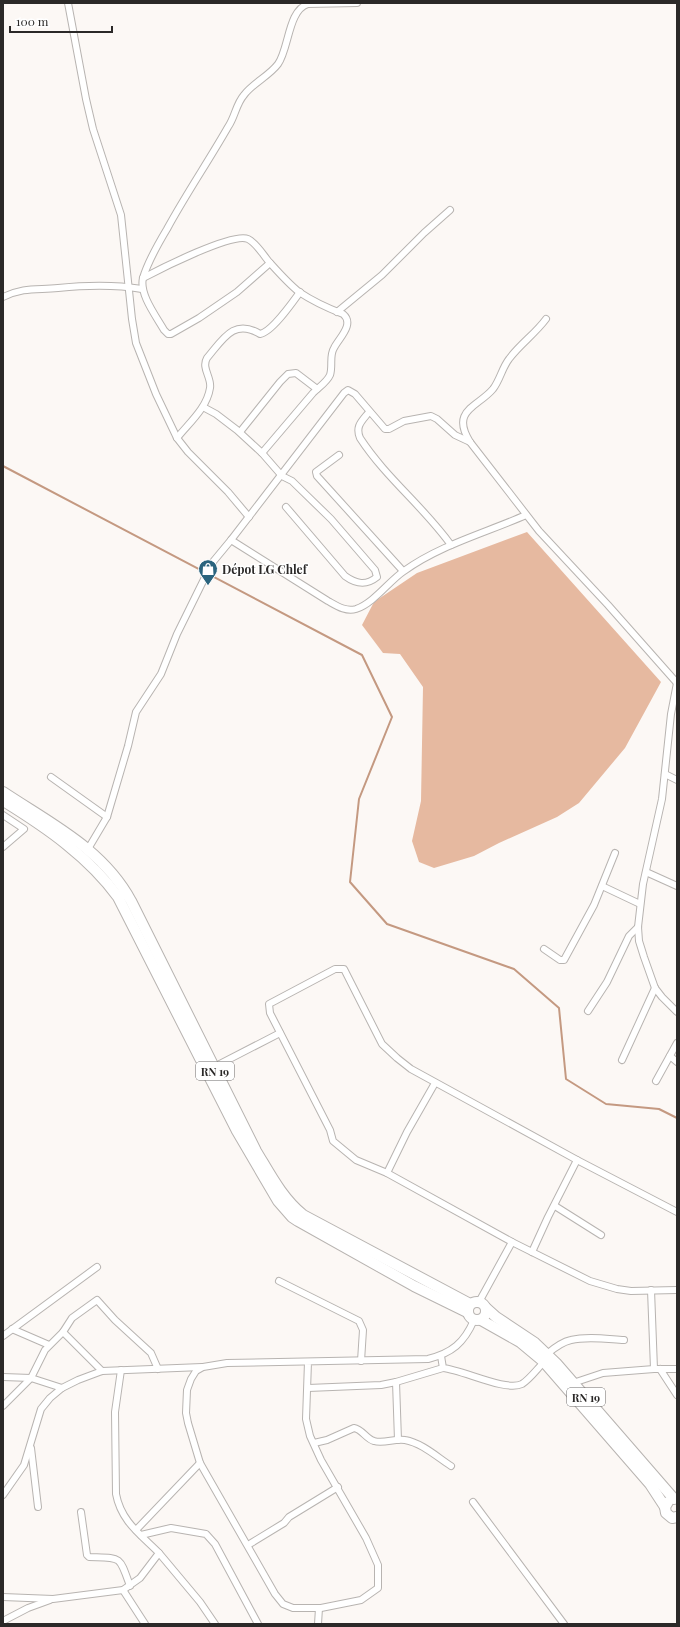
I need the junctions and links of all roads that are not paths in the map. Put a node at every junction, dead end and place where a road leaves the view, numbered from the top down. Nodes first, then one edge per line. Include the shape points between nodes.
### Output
1 (68, 3) edge
2 (357, 3) edge
3 (450, 210) dead end
4 (270, 263) junction
5 (143, 278) junction
6 (129, 287) junction
7 (142, 289) junction
8 (300, 292) junction
9 (3, 297) edge
10 (338, 312) junction
11 (546, 319) dead end
12 (316, 389) junction
13 (203, 407) junction
14 (369, 412) junction
15 (240, 432) junction
16 (177, 438) junction
17 (470, 442) junction
18 (262, 453) junction
19 (339, 455) dead end
20 (282, 476) junction
21 (286, 507) dead end
22 (526, 515) junction
23 (249, 517) junction
24 (231, 540) junction
25 (451, 545) junction
26 (403, 571) junction
27 (677, 683) edge
28 (665, 774) junction
29 (51, 777) dead end
30 (675, 777) edge
31 (3, 792) edge
32 (3, 801) edge
33 (3, 815) edge
34 (107, 817) junction
35 (3, 847) edge
36 (83, 849) junction
37 (615, 853) dead end
38 (646, 872) junction
39 (602, 886) junction
40 (677, 886) edge
41 (640, 904) junction
42 (638, 927) junction
43 (544, 950) dead end
44 (656, 988) junction
45 (588, 1011) dead end
46 (677, 1012) edge
47 (280, 1032) junction
48 (677, 1043) edge
49 (670, 1056) junction
50 (622, 1060) dead end
51 (677, 1062) edge
52 (211, 1068) junction
53 (656, 1081) dead end
54 (436, 1083) junction
55 (577, 1160) junction
56 (387, 1173) junction
57 (555, 1206) junction
58 (677, 1212) edge
59 (601, 1235) dead end
60 (512, 1242) junction
61 (532, 1252) junction
62 (97, 1267) dead end
63 (279, 1281) dead end
64 (651, 1290) junction
65 (677, 1290) edge
66 (476, 1307) junction
67 (478, 1320) junction
68 (12, 1329) junction
69 (63, 1332) junction
70 (3, 1336) edge
71 (624, 1340) dead end
72 (49, 1345) junction
73 (441, 1356) junction
74 (545, 1358) junction
75 (361, 1361) junction
76 (308, 1362) junction
77 (203, 1367) junction
78 (443, 1368) junction
79 (158, 1369) junction
80 (657, 1369) junction
81 (677, 1369) edge
82 (121, 1370) junction
83 (102, 1371) junction
84 (3, 1378) edge
85 (31, 1378) junction
86 (396, 1382) junction
87 (573, 1383) junction
88 (62, 1388) junction
89 (308, 1388) junction
90 (677, 1395) edge
91 (3, 1406) edge
92 (398, 1440) junction
93 (314, 1443) junction
94 (30, 1445) junction
95 (200, 1463) junction
96 (451, 1466) dead end
97 (338, 1487) junction
98 (3, 1495) edge
99 (676, 1499) edge
100 (473, 1502) dead end
101 (38, 1507) dead end
102 (665, 1507) junction
103 (81, 1512) dead end
104 (676, 1519) edge
105 (136, 1530) junction
106 (141, 1535) junction
107 (248, 1545) junction
108 (159, 1553) junction
109 (130, 1586) junction
110 (123, 1590) junction
111 (3, 1597) edge
112 (53, 1599) junction
113 (319, 1608) junction
114 (3, 1621) edge
115 (145, 1624) edge
116 (215, 1624) edge
117 (258, 1624) edge
118 (318, 1624) edge
119 (564, 1624) edge

1 - 6 street via 93,129 121,215
2 - 5 street via 305,4 296,14 281,60 239,101 231,123 182,202
3 - 10 street via 382,275
4 - 5 street via 249,240 238,238 175,261
4 - 7 street via 237,292 171,334 164,330
4 - 8 street
5 - 7 street
6 - 7 street
6 - 9 street via 81,285 23,289
6 - 16 street via 136,344
8 - 10 street
8 - 13 street via 266,332 260,334 245,327 233,330 207,358 205,366 211,386
10 - 12 street via 346,317 348,324 332,350 330,374
11 - 17 street via 508,360 493,388 466,413 464,429
12 - 15 street via 296,373 288,374
12 - 18 street
13 - 15 street
13 - 16 street
14 - 17 street via 385,429 415,418 434,417 455,435
14 - 20 street via 355,394 346,391
14 - 25 street via 359,427 360,438 385,471 439,528
15 - 18 street
16 - 23 street
17 - 22 street
18 - 20 street
19 - 26 street via 316,472 317,476
20 - 21 street via 292,481 331,519 375,570 377,577 363,583 345,576
20 - 23 street
22 - 25 street
22 - 27 street
23 - 24 street
24 - 26 street via 328,601 350,610 358,608 380,592
24 - 34 street via 212,563 177,634 161,674 136,712
25 - 26 street
27 - 28 street
28 - 30 street
28 - 38 street
29 - 34 street
31 - 36 main road, RN 19
32 - 36 main road, RN 19
33 - 35 street via 24,829
34 - 36 street
36 - 52 main road, RN 19 via 107,881 122,894
37 - 39 street
38 - 40 street
38 - 41 street
39 - 41 street
39 - 43 street via 564,960
41 - 42 street
42 - 44 street via 639,941
42 - 45 street via 629,936 607,982
44 - 46 street
44 - 50 street
47 - 52 street
47 - 54 street via 270,1013 269,1004 335,969 344,969 382,1044 396,1058
47 - 56 street via 330,1130 333,1141 356,1160
48 - 49 street
49 - 51 street
49 - 53 street
52 - 66 main road, RN 19 via 237,1131 271,1190 292,1217 414,1286
54 - 55 street
54 - 56 street via 407,1132
55 - 57 street
55 - 58 street
56 - 60 street
57 - 59 street
57 - 61 street
60 - 61 street
60 - 66 street
61 - 64 street via 590,1281 617,1289
62 - 68 street
63 - 75 street via 359,1320 363,1330
64 - 65 street
64 - 80 street
66 - 67 main road via 485,1316
66 - 67 main road via 468,1316
66 - 74 main road, RN 19 via 526,1336
67 - 73 street via 453,1349
67 - 74 main road, RN 19
68 - 70 street
68 - 72 street
69 - 72 street
69 - 79 street via 72,1318 97,1300 114,1320 151,1353
69 - 83 street
71 - 74 street via 570,1340 560,1344
72 - 85 street
73 - 75 street via 428,1359
73 - 78 street
74 - 78 street via 524,1383 512,1386
74 - 87 main road, RN 19
74 - 102 main road, RN 19 via 650,1484
75 - 76 street
76 - 77 street via 227,1363
76 - 89 street
77 - 79 street
77 - 95 street via 196,1371 187,1390 186,1413
78 - 86 street
79 - 82 street
80 - 81 street
80 - 87 street via 603,1374
80 - 90 street
82 - 83 street
82 - 105 street via 115,1412 116,1494 122,1514
83 - 88 street
84 - 85 street
85 - 88 street
85 - 91 street
86 - 89 street
86 - 92 street
87 - 99 main road, RN 19
88 - 94 street via 41,1409
89 - 93 street via 306,1419
92 - 93 street via 375,1441 354,1428
92 - 96 street via 422,1447
93 - 97 street
94 - 98 street via 24,1465
94 - 101 street
95 - 105 street
95 - 107 street
97 - 107 street
97 - 113 street via 378,1564 378,1588 361,1600
99 - 102 main road via 668,1502
100 - 119 street
102 - 104 main road via 666,1513
103 - 109 street via 87,1555 117,1559 121,1562
105 - 106 street
106 - 108 street
106 - 117 street via 172,1528 206,1534 215,1544
107 - 113 street via 283,1604 293,1608
108 - 109 street via 148,1570
108 - 116 street
109 - 110 street
110 - 112 street
110 - 115 street
111 - 112 street
112 - 114 street
113 - 118 street

